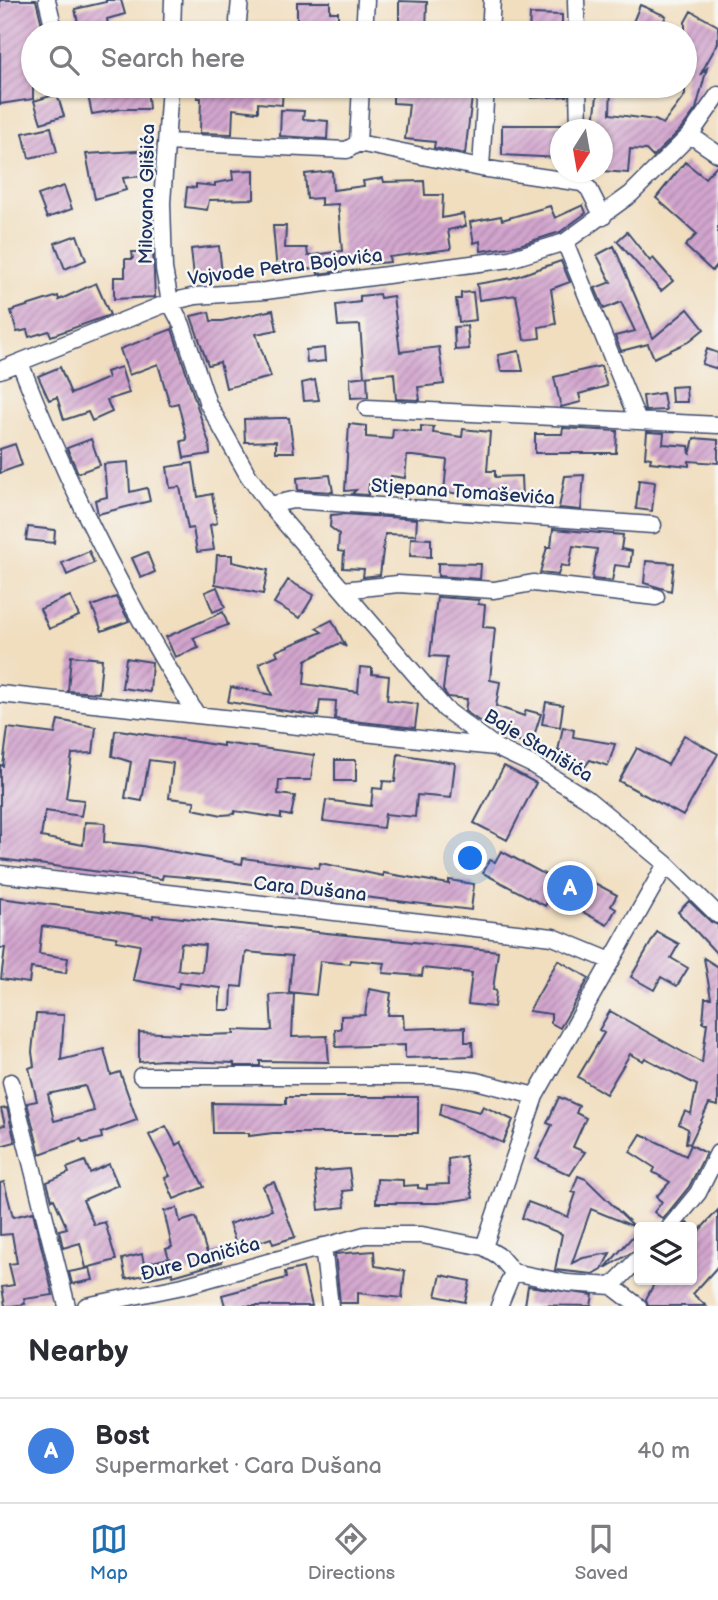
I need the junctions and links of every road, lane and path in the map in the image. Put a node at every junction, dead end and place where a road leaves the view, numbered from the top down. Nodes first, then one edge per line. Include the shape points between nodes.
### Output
1 (47, 0) edge
2 (173, 0) edge
3 (240, 0) edge
4 (366, 0) edge
5 (492, 0) edge
6 (576, 0) edge
7 (52, 21) edge
8 (172, 21) edge
9 (238, 21) dead end
10 (365, 21) edge
11 (491, 21) edge
12 (577, 21) edge
13 (718, 95) edge
14 (170, 98) edge
15 (360, 98) edge
16 (485, 98) edge
17 (578, 98) edge
18 (579, 119) edge
19 (690, 135) junction
20 (168, 142) junction
21 (358, 143) junction
22 (718, 154) edge
23 (481, 168) junction
24 (550, 174) edge
25 (585, 182) edge
26 (603, 217) junction
27 (565, 242) junction
28 (170, 302) junction
29 (20, 363) junction
30 (0, 370) edge
31 (367, 408) dead end
32 (638, 421) junction
33 (718, 425) edge
34 (270, 505) junction
35 (653, 525) dead end
36 (343, 590) junction
37 (656, 597) dead end
38 (0, 694) edge
39 (197, 715) junction
40 (497, 748) junction
41 (666, 864) junction
42 (0, 874) edge
43 (718, 915) edge
44 (611, 961) junction
45 (141, 1076) dead end
46 (11, 1082) dead end
47 (535, 1097) junction
48 (718, 1153) edge
49 (674, 1222) edge
50 (323, 1246) junction
51 (484, 1247) junction
52 (634, 1263) edge
53 (513, 1272) junction
54 (612, 1286) junction
55 (67, 1306) edge
56 (86, 1306) edge
57 (330, 1306) edge
58 (499, 1306) edge
59 (638, 1306) edge

1 - 7 street
2 - 8 street
3 - 9 street
4 - 10 street
5 - 11 street
6 - 12 street
13 - 19 street, Vojvode Petra Bojovića
14 - 20 street, Milovana Glišića
15 - 21 street
16 - 23 street
17 - 18 street
19 - 22 street
19 - 26 street, Vojvode Petra Bojovića
20 - 21 street via 347,150
20 - 28 street, Milovana Glišića via 162,203
21 - 23 street
23 - 24 street
25 - 26 street
26 - 27 street, Vojvode Petra Bojovića
27 - 28 street, Vojvode Petra Bojovića via 510,259
27 - 32 street
28 - 29 street, Vojvode Petra Bojovića
28 - 34 street, Baje Stanišića via 208,404
29 - 30 street, Vojvode Petra Bojovića
29 - 39 street via 110,568
31 - 32 street
32 - 33 street
34 - 35 street, Stjepana Tomaševića via 293,500
34 - 36 street, Baje Stanišića
36 - 37 street via 398,584 494,590 533,583
36 - 40 street, Baje Stanišića via 445,709
38 - 39 street
39 - 40 street
40 - 41 street, Baje Stanišića via 586,798
41 - 43 street, Baje Stanišića
41 - 44 street
42 - 44 street, Cara Dušana via 552,936
44 - 47 street
45 - 47 street via 435,1076 476,1081
46 - 55 street
47 - 51 street
48 - 49 street via 698,1193
50 - 51 street, Đure Daničića via 365,1235 392,1234
50 - 56 street, Đure Daničića via 183,1286
50 - 57 street
51 - 53 street, Đure Daničića
52 - 54 street
53 - 54 street
53 - 58 street
54 - 59 street

